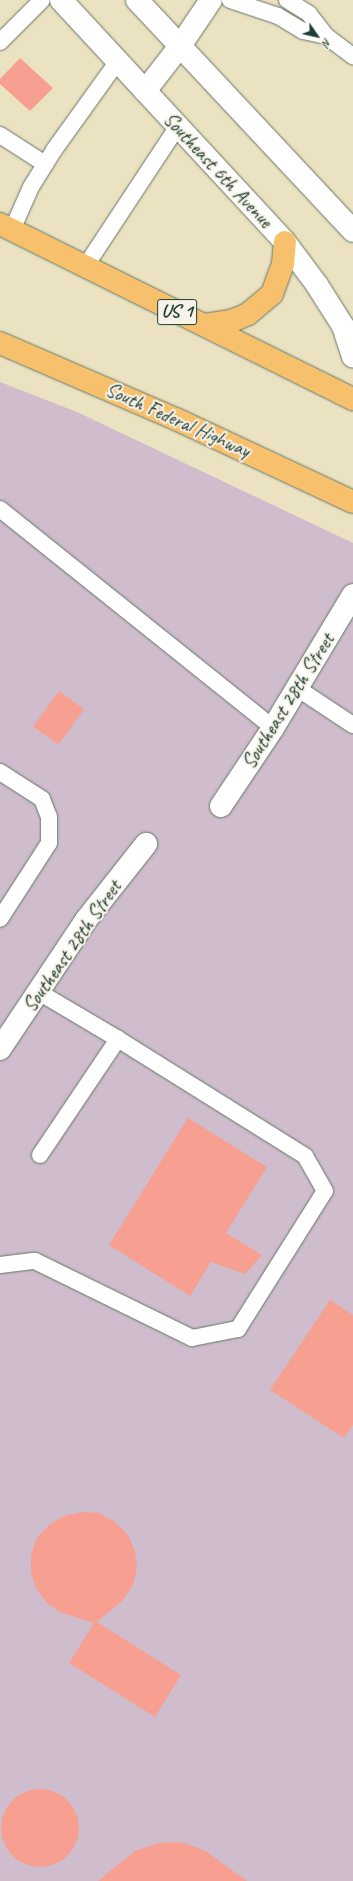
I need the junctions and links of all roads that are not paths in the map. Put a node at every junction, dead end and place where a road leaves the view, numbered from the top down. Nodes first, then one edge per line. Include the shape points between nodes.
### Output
1 (42, 0) edge
2 (61, 0) edge
3 (137, 0) edge
4 (211, 0) edge
5 (230, 0) edge
6 (287, 0) edge
7 (326, 36) junction
8 (0, 42) edge
9 (180, 46) junction
10 (353, 56) edge
11 (118, 61) junction
12 (145, 91) junction
13 (178, 126) junction
14 (54, 131) dead end
15 (0, 135) edge
16 (54, 150) junction
17 (45, 164) junction
18 (6, 227) edge
19 (353, 231) edge
20 (285, 242) junction
21 (85, 267) junction
22 (204, 325) junction
23 (0, 343) edge
24 (353, 356) edge
25 (353, 399) edge
26 (353, 502) edge
27 (0, 509) edge
28 (353, 595) edge
29 (298, 688) junction
30 (353, 725) edge
31 (273, 728) junction
32 (0, 772) edge
33 (221, 806) dead end
34 (146, 844) dead end
35 (0, 919) edge
36 (39, 992) junction
37 (118, 1039) junction
38 (0, 1049) edge
39 (40, 1155) dead end
40 (0, 1265) edge

1 - 8 lane
2 - 11 street, Southeast 6th Avenue
3 - 9 street
4 - 9 street
5 - 7 lane via 278,16 303,31
6 - 7 lane via 309,14
7 - 10 lane
9 - 12 street
9 - 19 street
11 - 12 street, Southeast 6th Avenue
11 - 16 lane via 77,109
12 - 13 street, Southeast 6th Avenue
13 - 20 street, Southeast 6th Avenue
13 - 21 lane
14 - 16 lane
15 - 17 lane
16 - 17 lane
17 - 18 lane
18 - 21 main road, US 1
20 - 22 main road via 283,264 272,294 248,314 234,320
20 - 24 street, Southeast 6th Avenue via 343,326
21 - 22 main road, US 1
22 - 25 main road, US 1
23 - 26 main road, South Federal Highway via 176,419
27 - 31 lane
28 - 29 street, Southeast 28th Street
29 - 30 lane
29 - 31 street, Southeast 28th Street
31 - 33 street, Southeast 28th Street
32 - 35 lane via 42,799 49,818 49,843
34 - 36 street, Southeast 28th Street via 86,920
36 - 37 lane
36 - 38 street, Southeast 28th Street
37 - 39 lane
37 - 40 lane via 304,1156 325,1191 238,1329 192,1338 35,1261

